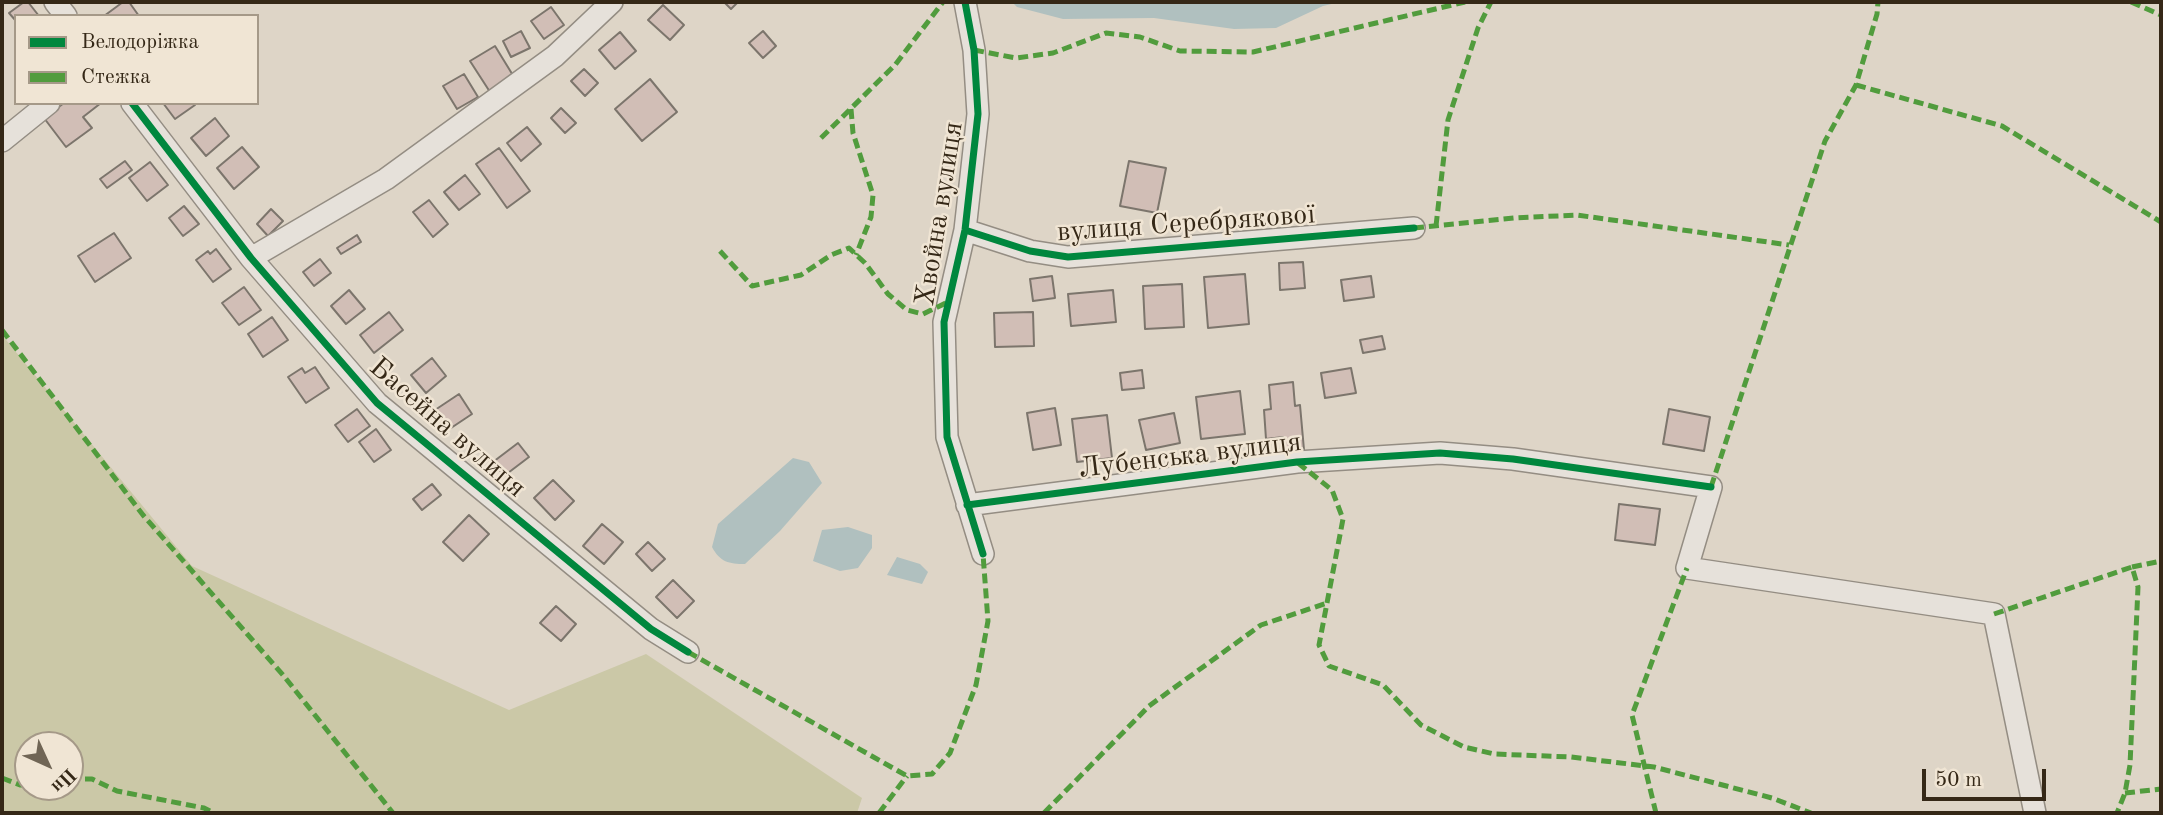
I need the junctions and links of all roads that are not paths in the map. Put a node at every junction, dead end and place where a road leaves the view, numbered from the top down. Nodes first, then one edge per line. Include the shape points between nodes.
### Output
1 (612, 2) edge
2 (965, 2) edge
3 (46, 105) edge
4 (134, 105) edge
5 (2, 141) edge
6 (1414, 228) dead end
7 (965, 230) junction
8 (251, 258) junction
9 (967, 505) junction
10 (983, 554) dead end
11 (688, 653) dead end
12 (2035, 813) edge

1 - 8 street via 555,56 386,179
2 - 7 street, Хвойна вулиця via 978,114
3 - 5 street
4 - 8 street, Басейна вулиця
6 - 7 street, вулиця Серебрякової via 1068,257 1030,251
7 - 9 street, Хвойна вулиця via 944,322 947,437
8 - 11 street, Басейна вулиця via 377,402 650,628
9 - 10 street, Хвойна вулиця
9 - 12 street, Лубeнська вулиця via 1297,462 1440,453 1711,488 1687,568 1994,614

